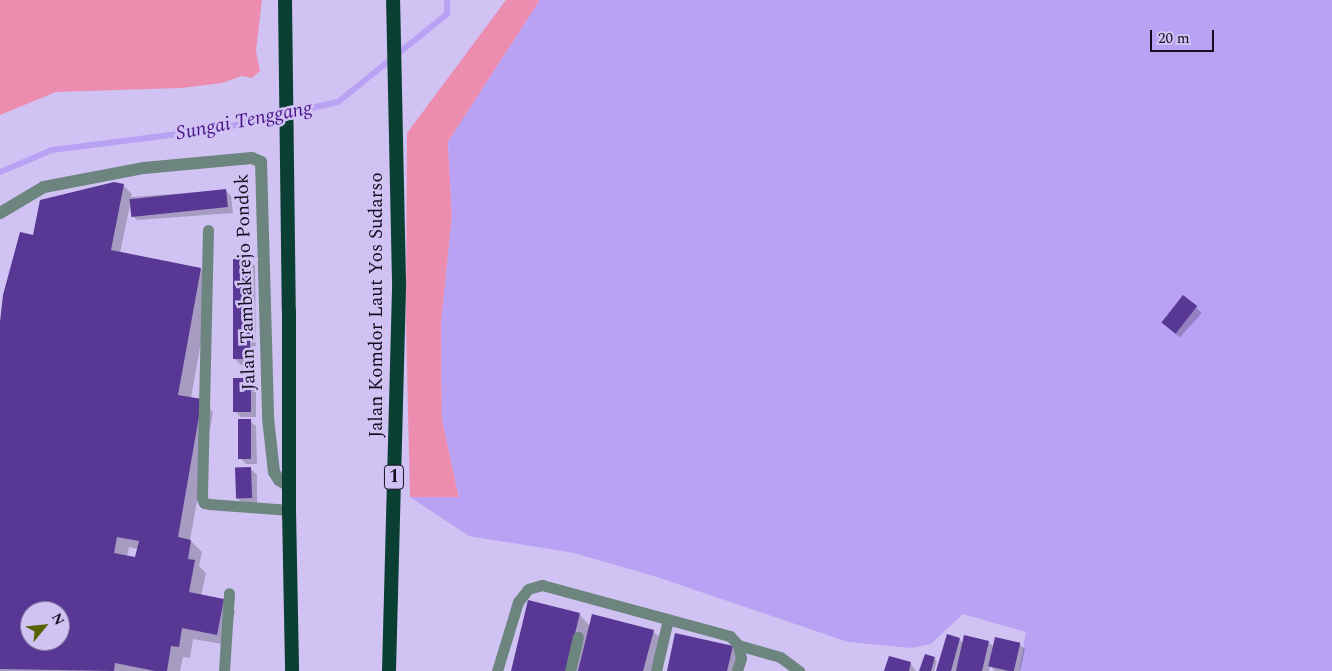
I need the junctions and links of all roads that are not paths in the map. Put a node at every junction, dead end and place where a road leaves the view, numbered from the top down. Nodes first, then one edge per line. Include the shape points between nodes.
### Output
1 (285, 0) edge
2 (393, 0) edge
3 (0, 213) edge
4 (208, 230) dead end
5 (289, 486) junction
6 (288, 510) junction
7 (229, 593) dead end
8 (668, 619) junction
9 (578, 637) dead end
10 (738, 645) junction
11 (224, 671) edge
12 (292, 671) edge
13 (389, 671) edge
14 (497, 671) edge
15 (570, 671) edge
16 (656, 671) edge
17 (738, 671) edge
18 (799, 671) edge

1 - 5 highway
2 - 13 highway, Jalan Komdor Laut Yos Sudarso / 1 via 399,282
3 - 5 street, Jalan Tambakrejo Pondok via 44,187 144,168 252,158 261,162 268,418 274,472
4 - 6 lane via 202,498 209,504
5 - 6 highway
6 - 12 highway
7 - 11 lane
8 - 10 lane via 730,636
8 - 14 lane via 542,585 528,589 518,602
8 - 16 lane
9 - 15 lane
10 - 17 lane via 741,658
10 - 18 lane via 780,657

